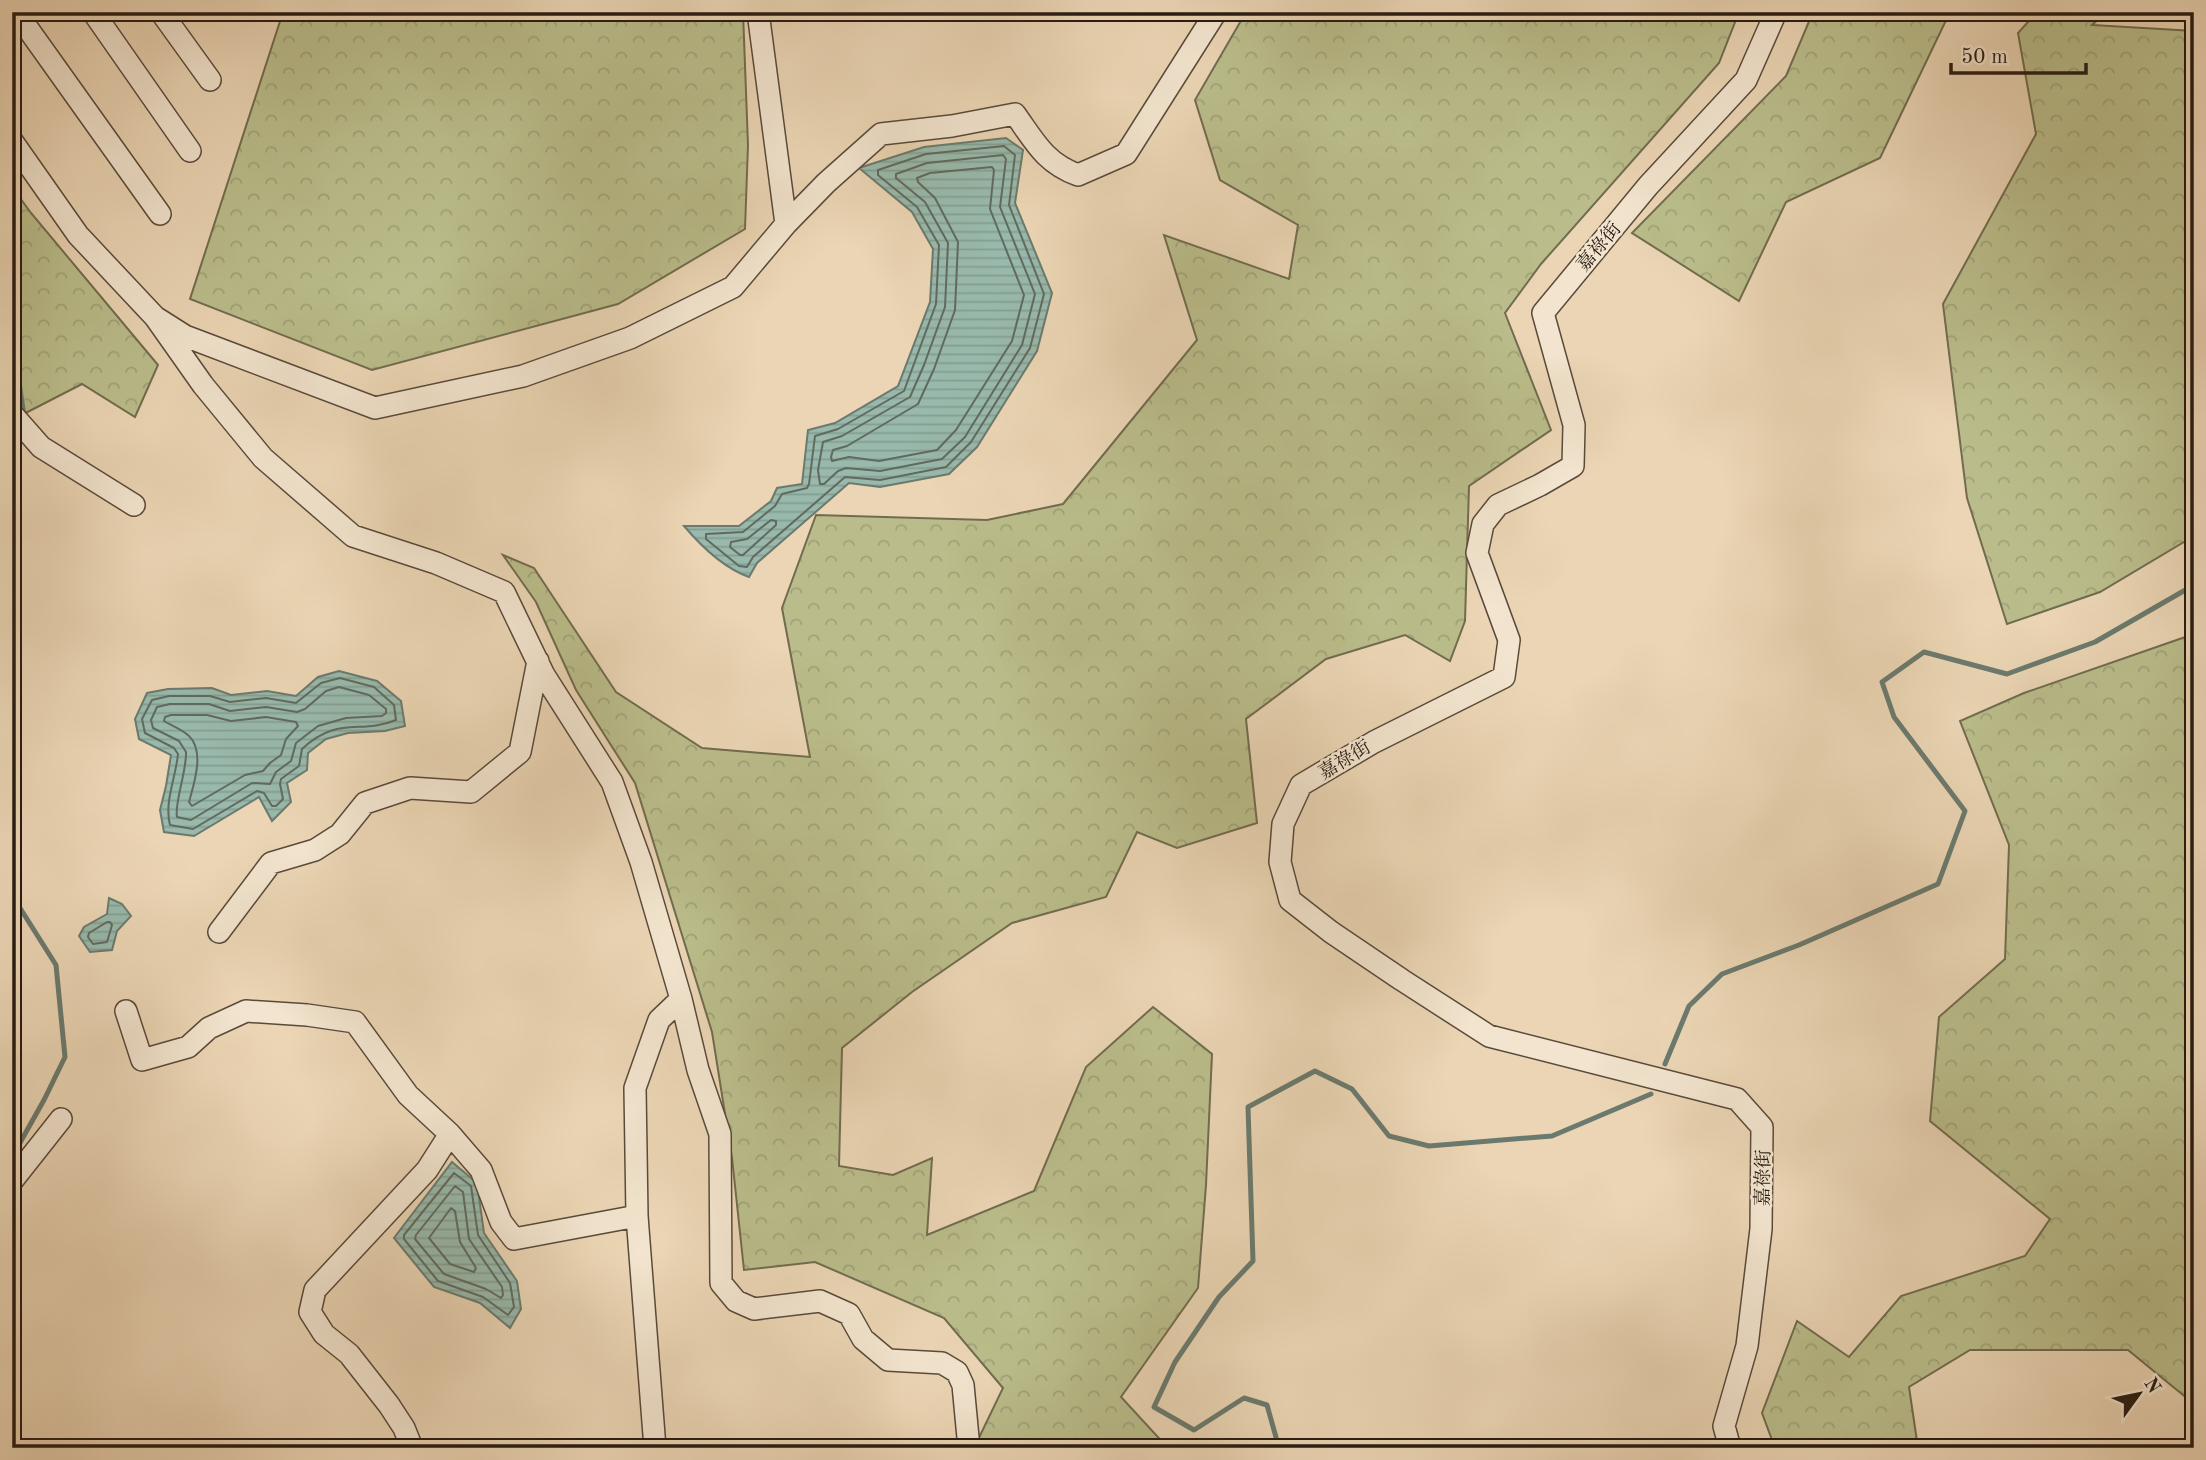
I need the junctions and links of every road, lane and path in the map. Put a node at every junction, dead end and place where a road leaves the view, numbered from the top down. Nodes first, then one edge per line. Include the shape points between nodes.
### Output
1 (16, 12) edge
2 (93, 12) edge
3 (161, 12) edge
4 (758, 12) edge
5 (1216, 12) edge
6 (1776, 12) edge
7 (210, 80) dead end
8 (12, 141) edge
9 (190, 151) dead end
10 (160, 214) dead end
11 (786, 224) junction
12 (155, 317) junction
13 (12, 414) edge
14 (134, 505) dead end
15 (538, 661) junction
16 (219, 932) dead end
17 (681, 999) junction
18 (126, 1011) dead end
19 (61, 1119) dead end
20 (450, 1134) junction
21 (12, 1181) edge
22 (637, 1216) junction
23 (412, 1448) edge
24 (656, 1448) edge
25 (969, 1448) edge
26 (1730, 1448) edge

1 - 10 street
2 - 9 street
3 - 7 street
4 - 11 street
5 - 11 street via 1126,154 1079,175 1062,169 1042,152 1015,114 881,135
6 - 26 street, 嘉祿街 via 1746,80 1648,186 1543,313 1574,425 1573,466 1498,505 1483,523 1477,552 1509,640 1504,677 1374,741 1301,785 1283,824 1280,862 1290,900 1489,1035 1737,1098 1762,1127 1761,1229 1747,1346 1724,1426
8 - 12 street via 78,235
11 - 12 street via 733,287 630,338 523,376 375,408 185,336
12 - 15 street via 263,458 353,536 436,563 504,592
13 - 14 street via 41,447
15 - 16 street via 520,752 471,792 410,788 365,803 340,834 316,850 271,863
15 - 17 street via 612,782
17 - 22 street via 659,1020 635,1088
17 - 25 street via 720,1135 721,1283 736,1301 754,1309 820,1301 849,1314 863,1339 888,1360 950,1367 963,1385
18 - 20 street via 142,1060 188,1047 209,1028 246,1011 355,1022 408,1095
19 - 21 street
20 - 22 street via 481,1170 501,1222 514,1239
20 - 23 street via 427,1170 315,1290 310,1312 324,1334 349,1354 389,1405
22 - 24 street

